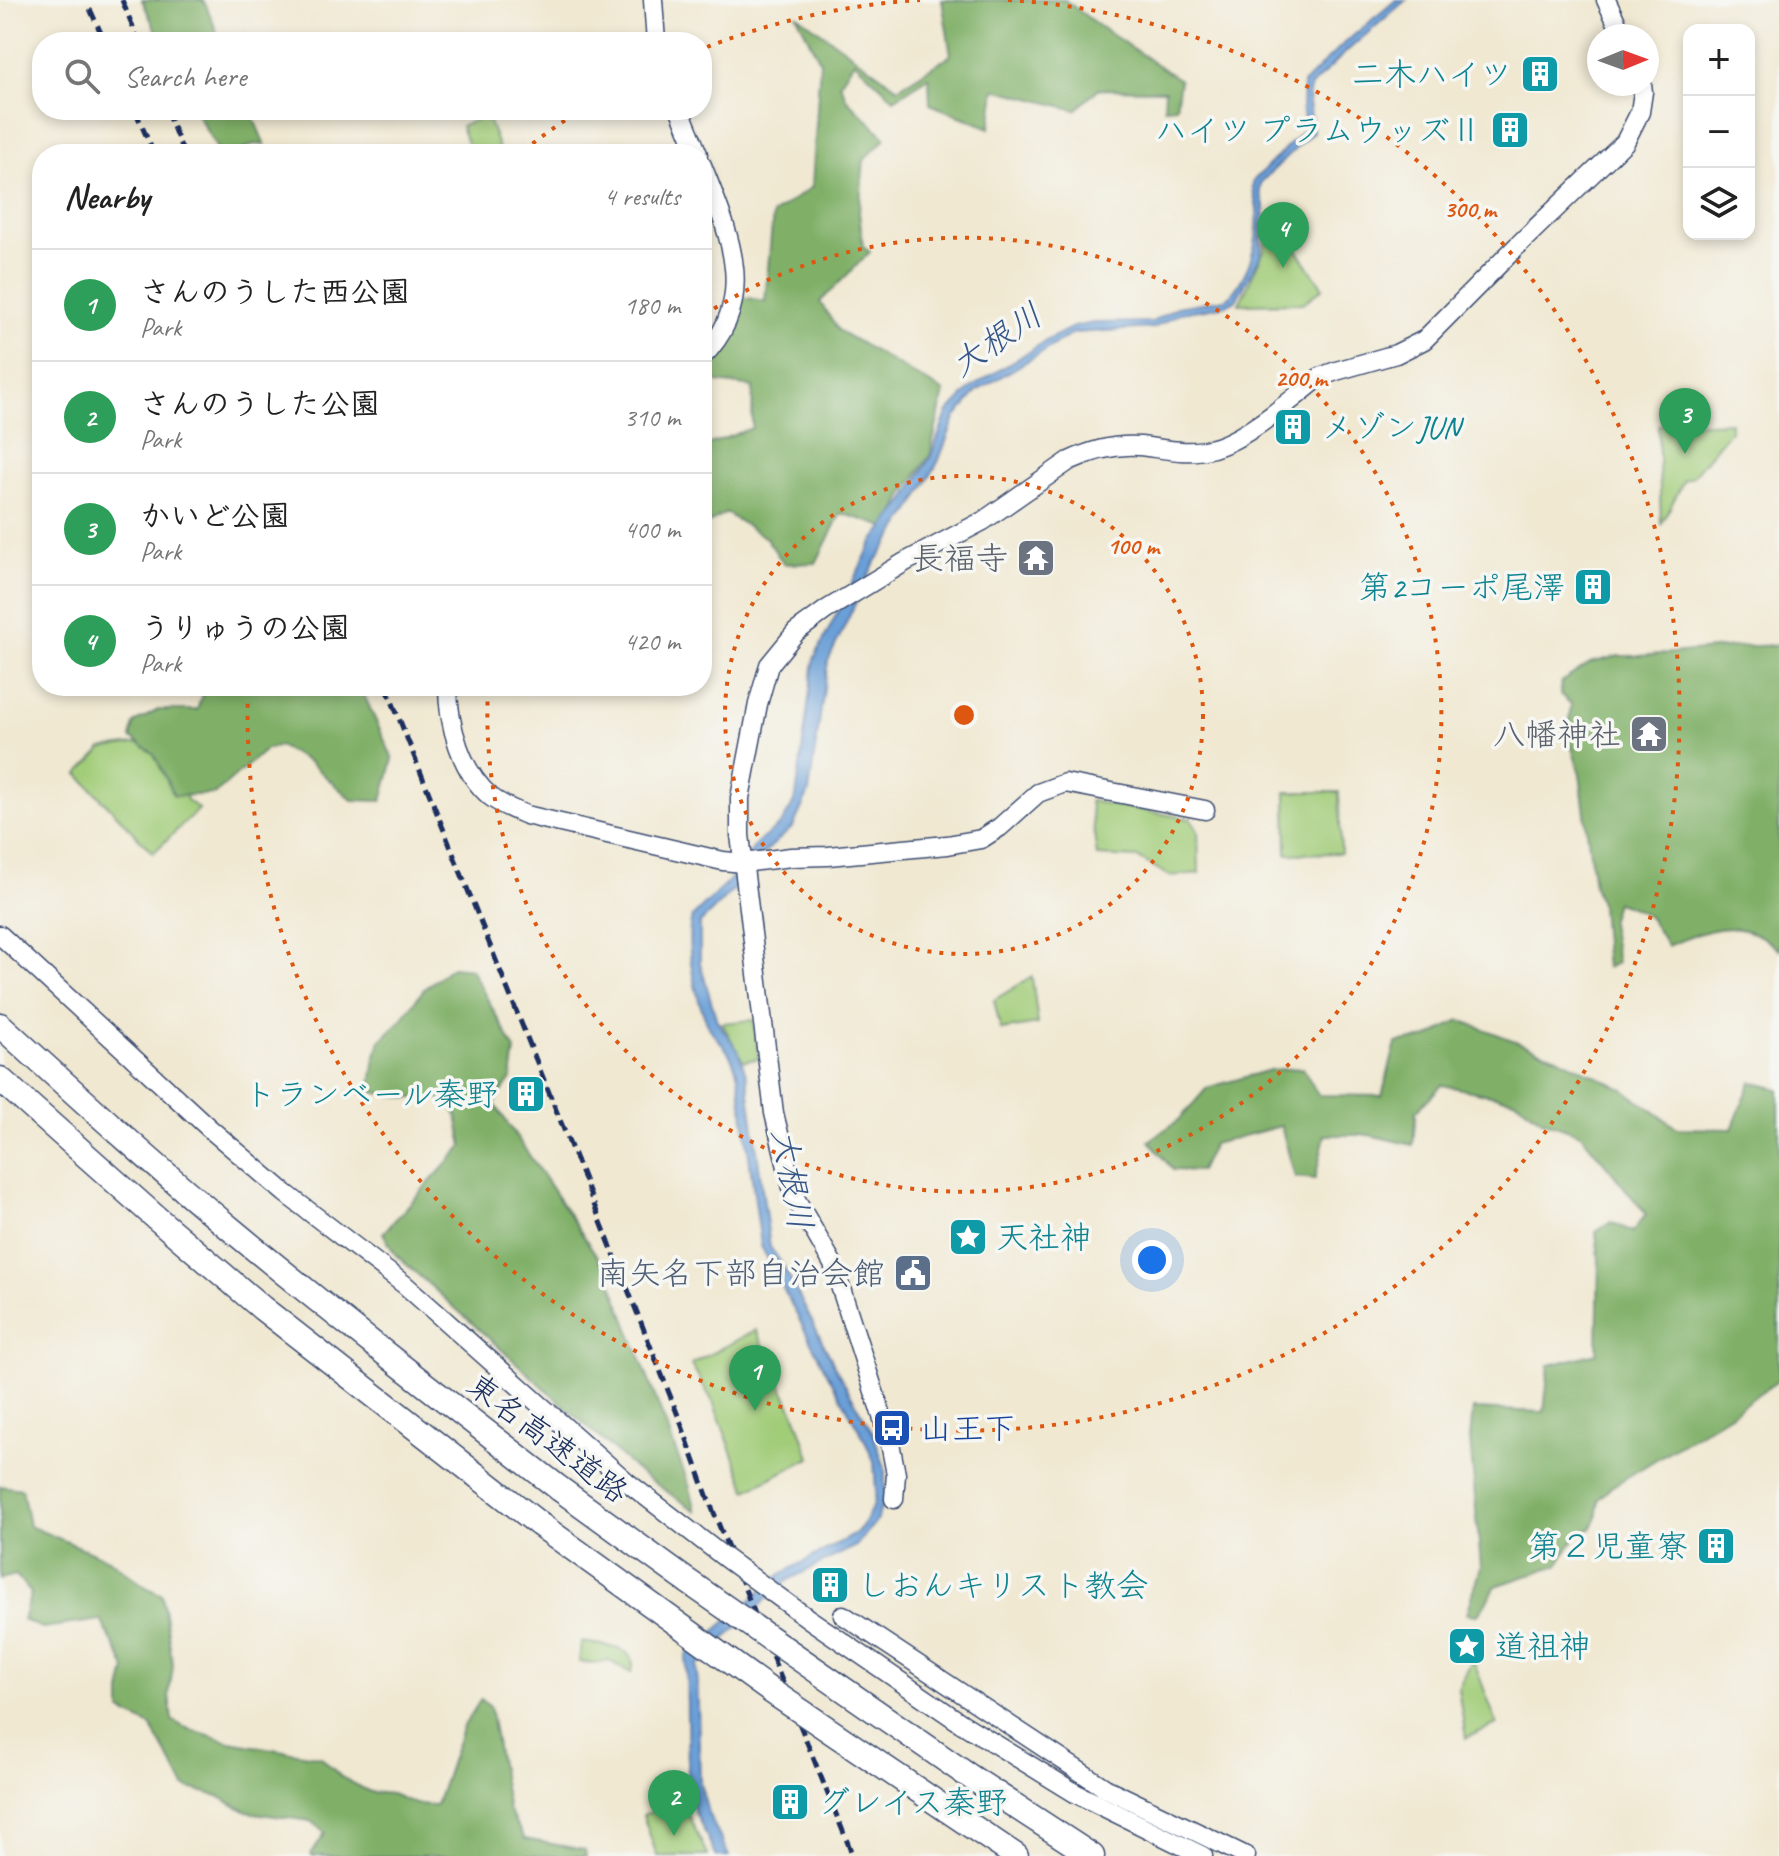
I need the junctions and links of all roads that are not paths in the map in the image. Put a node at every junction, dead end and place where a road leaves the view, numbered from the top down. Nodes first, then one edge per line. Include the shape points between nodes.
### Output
1 (653, 0) edge
2 (1606, 0) edge
3 (1617, 24) edge
4 (655, 32) edge
5 (1642, 96) edge
6 (684, 120) edge
7 (694, 144) edge
8 (712, 191) edge
9 (712, 344) edge
10 (448, 696) edge
11 (1205, 810) dead end
12 (743, 863) junction
13 (0, 935) edge
14 (0, 1025) edge
15 (0, 1079) edge
16 (894, 1499) dead end
17 (843, 1615) dead end
18 (1016, 1856) edge
19 (1092, 1856) edge
20 (1203, 1856) edge
21 (1246, 1856) edge

1 - 4 street
2 - 3 street
5 - 12 street via 1625,142 1424,340 1320,377 1235,439 1213,448 1121,446 1084,454 796,632 769,665 758,704 740,798
6 - 7 street
8 - 9 street via 731,241 736,276 730,311
10 - 12 street via 454,734 467,765 476,781 505,806
11 - 12 street via 1065,783 1038,793 981,839
12 - 16 street via 777,1127 794,1196 833,1264 889,1438 896,1474
13 - 20 street, bridge via 209,1128 405,1285 627,1482 736,1566 961,1723 1075,1793
14 - 19 highway, 東名高速道路, bridge via 231,1230 560,1489 966,1774
15 - 18 highway, bridge via 262,1308 539,1524 771,1691
17 - 21 street via 1105,1788

